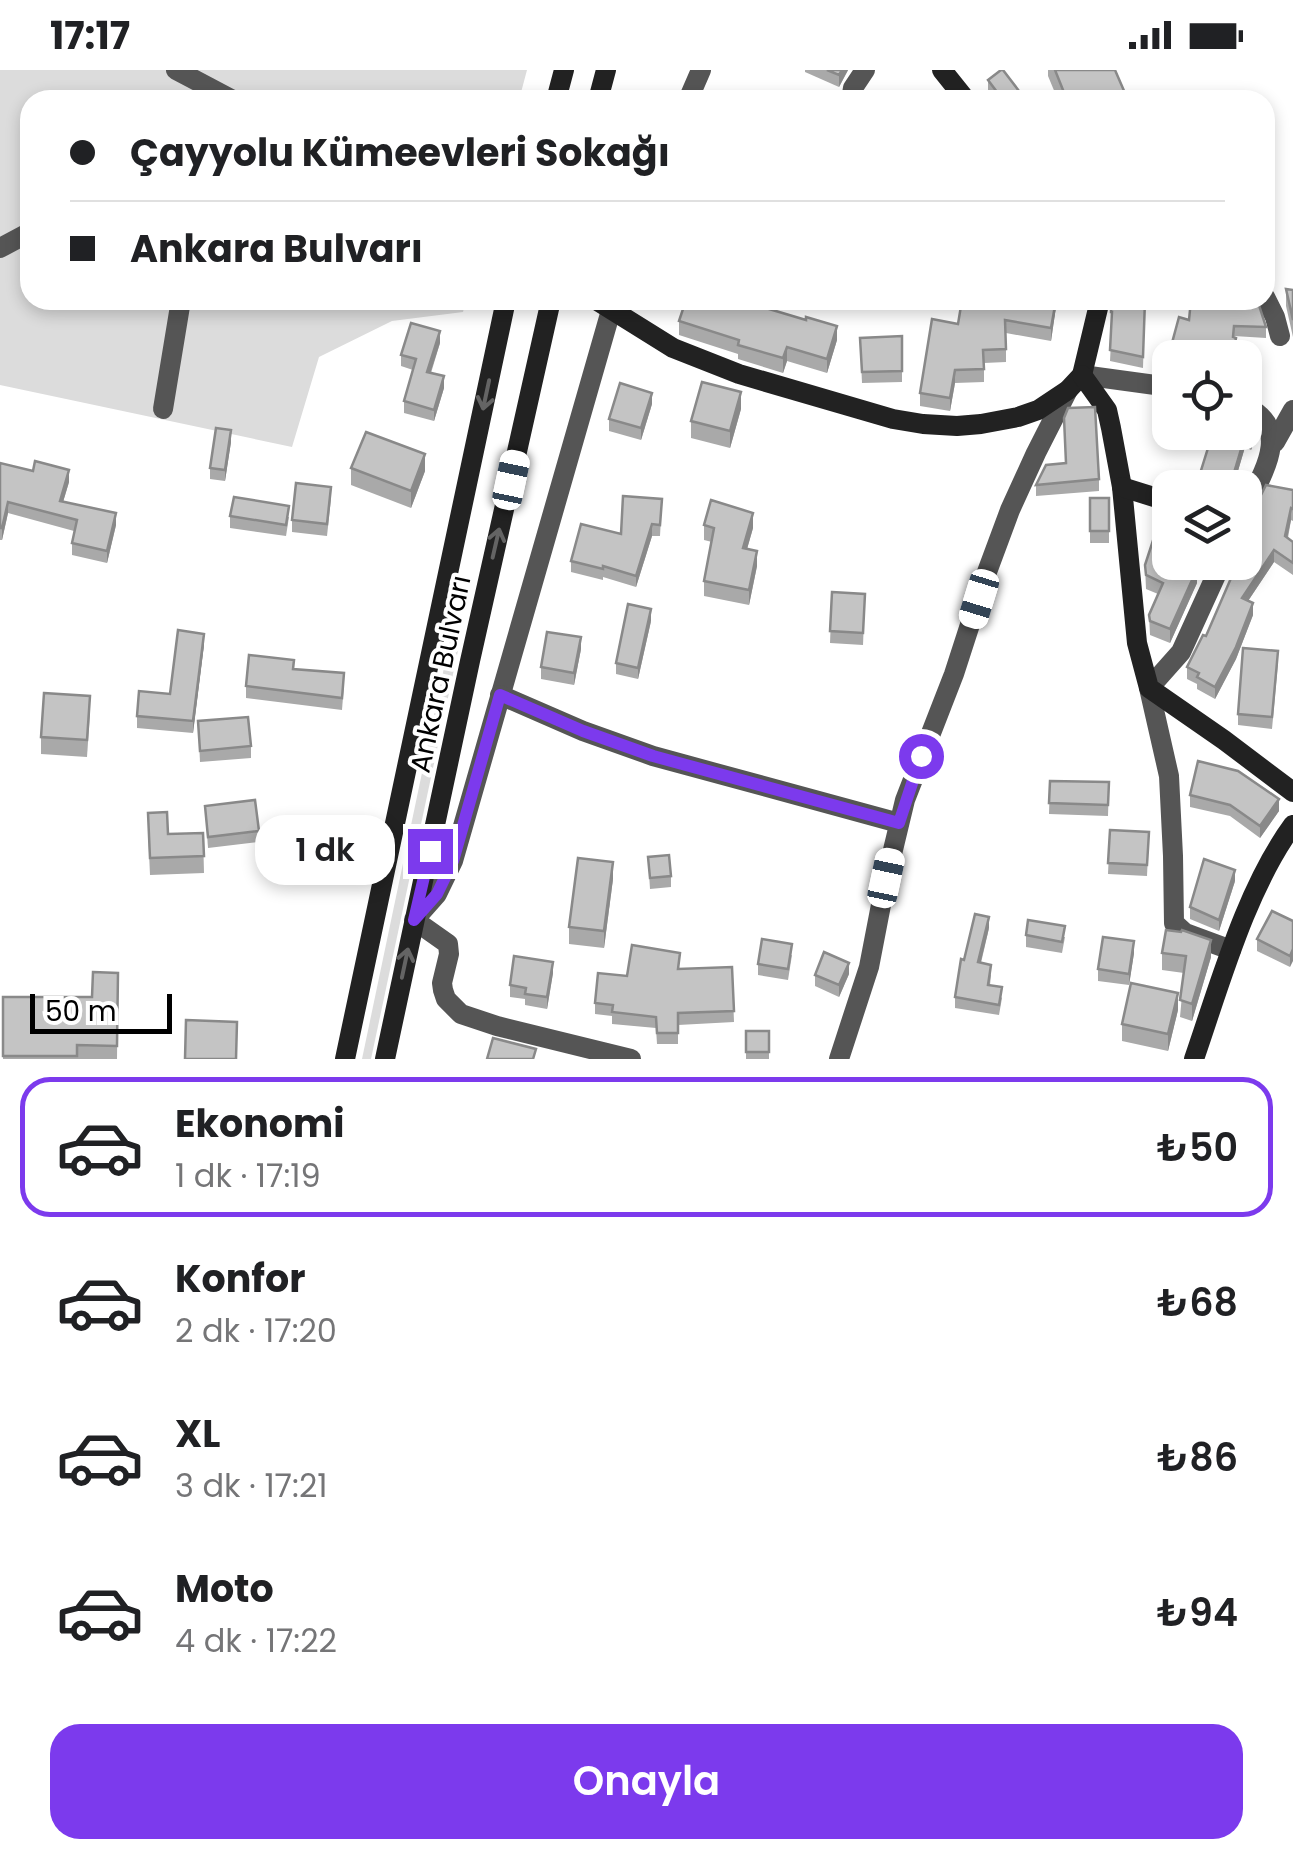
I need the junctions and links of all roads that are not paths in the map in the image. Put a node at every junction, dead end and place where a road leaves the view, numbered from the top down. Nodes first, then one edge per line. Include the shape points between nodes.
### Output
1 (942, 70) edge
2 (189, 73) edge
3 (217, 90) edge
4 (958, 90) edge
5 (178, 310) edge
6 (504, 310) edge
7 (549, 310) edge
8 (605, 310) edge
9 (616, 310) edge
10 (1097, 310) edge
11 (1272, 310) edge
12 (1280, 336) dead end
13 (1075, 382) junction
14 (1152, 386) edge
15 (163, 409) dead end
16 (1293, 410) edge
17 (1262, 415) edge
18 (1272, 451) junction
19 (1293, 464) edge
20 (1262, 472) edge
21 (1122, 488) junction
22 (1152, 497) edge
23 (1214, 580) edge
24 (1149, 688) junction
25 (500, 695) junction
26 (1293, 792) edge
27 (899, 823) junction
28 (1293, 825) edge
29 (414, 920) junction
30 (1231, 950) junction
31 (345, 1059) edge
32 (385, 1059) edge
33 (631, 1059) edge
34 (839, 1059) edge
35 (1194, 1059) edge

1 - 4 main road
2 - 3 street
5 - 15 street
6 -> 31 main road, Ankara Bulvarı
29 -> 7 main road, Ankara Bulvarı
8 - 25 street
9 - 13 main road via 702,361 908,422 1002,421 1038,410
10 - 13 main road
11 - 12 street
13 - 14 street
13 - 21 main road via 1107,410
13 - 27 street via 1010,510
16 - 18 street
17 - 18 street via 1273,430
18 - 19 street
18 - 20 street
21 - 22 main road
21 - 24 main road via 1133,613
23 - 24 street via 1181,652
24 - 26 main road
24 - 30 street via 1168,776 1174,923
25 - 27 street via 653,756
25 - 29 street via 453,861
27 - 34 street via 869,968
28 - 30 main road
32 -> 29 main road, Ankara Bulvarı
29 - 33 street via 448,944 443,990 461,1014
30 - 35 main road

